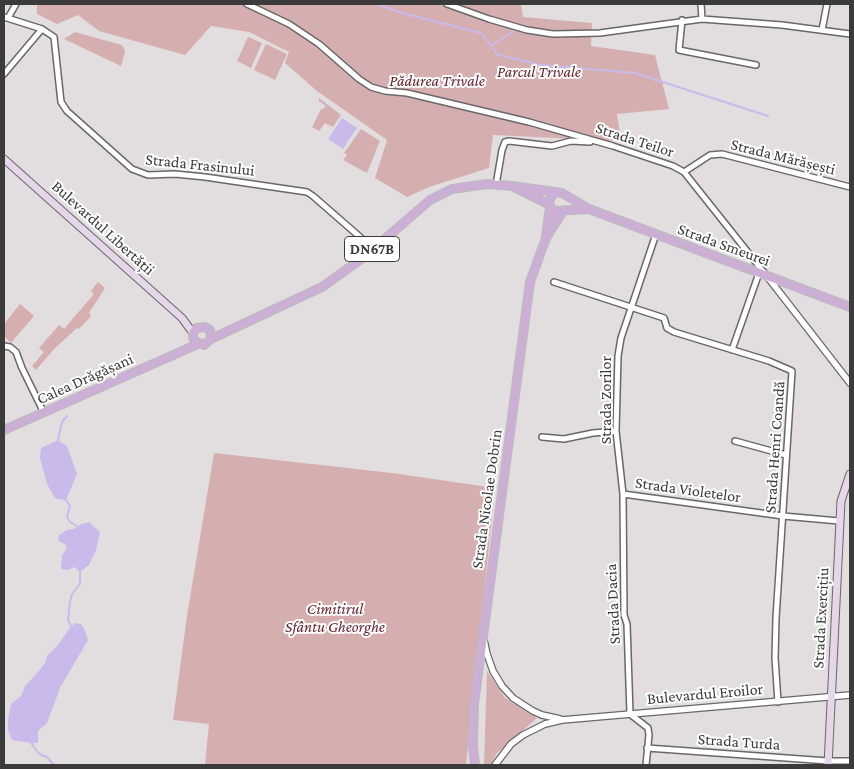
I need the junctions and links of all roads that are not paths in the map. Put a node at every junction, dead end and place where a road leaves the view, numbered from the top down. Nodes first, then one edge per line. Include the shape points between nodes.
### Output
1 (16, 4) edge
2 (247, 4) edge
3 (447, 4) edge
4 (702, 4) edge
5 (827, 4) edge
6 (6, 18) edge
7 (702, 19) junction
8 (682, 20) junction
9 (42, 29) junction
10 (822, 30) junction
11 (850, 34) edge
12 (756, 65) dead end
13 (4, 74) edge
14 (598, 142) junction
15 (4, 159) edge
16 (684, 172) junction
17 (496, 185) junction
18 (512, 186) junction
19 (850, 187) edge
20 (555, 193) junction
21 (567, 197) junction
22 (550, 206) junction
23 (589, 209) junction
24 (564, 210) junction
25 (656, 234) junction
26 (546, 238) junction
27 (372, 250) junction
28 (762, 274) junction
29 (554, 282) dead end
30 (631, 307) junction
31 (850, 307) edge
32 (210, 334) junction
33 (196, 335) junction
34 (4, 346) edge
35 (732, 350) junction
36 (850, 383) edge
37 (44, 413) junction
38 (4, 430) edge
39 (616, 431) junction
40 (542, 437) dead end
41 (735, 441) dead end
42 (786, 455) junction
43 (850, 476) edge
44 (623, 494) junction
45 (783, 516) junction
46 (840, 522) junction
47 (483, 635) junction
48 (850, 696) edge
49 (831, 697) junction
50 (778, 702) junction
51 (630, 714) junction
52 (562, 720) junction
53 (648, 748) junction
54 (850, 761) edge
55 (828, 763) edge
56 (475, 765) edge
57 (495, 765) edge
58 (646, 765) edge

1 - 6 street
2 - 14 street, Strada Teilor via 289,24 319,44 371,87 415,95
3 - 8 street via 526,30 553,34 600,32
4 - 7 street
5 - 10 street
6 - 9 street
7 - 8 street
7 - 10 street
8 - 12 street via 679,50
9 - 13 street
9 - 27 street, Strada Frasinului via 55,40 61,102 132,170 148,175 205,177 307,192
10 - 11 street
14 - 16 street, Strada Teilor via 666,162
14 - 17 street via 571,141 552,146 509,140 502,150
15 - 33 main road, Bulevardul Libertății via 182,318
16 - 19 street, Strada Mărășești via 710,155 722,154
16 - 28 street, Strada Teilor
17 - 18 main road, DN67B
17 - 27 main road, DN67B via 463,186 440,194
18 - 20 main road
18 - 22 main road
20 - 21 main road
20 - 22 main road
21 - 23 main road, Strada Smeurei
21 - 24 main road
22 - 24 main road via 558,212
22 - 26 main road, Strada Nicolae Dobrin
23 - 24 main road, Strada Smeurei
23 - 25 main road, Strada Smeurei
24 - 26 main road, Strada Nicolae Dobrin
25 - 28 main road, Strada Smeurei
25 - 30 street, Strada Zorilor
26 - 47 main road, Strada Nicolae Dobrin via 530,282
27 - 32 main road, DN67B via 322,287 234,329
28 - 31 main road, Strada Smeurei
28 - 35 street
28 - 36 street, Strada Teilor
29 - 30 street
30 - 35 street, Strada Henri Coandă via 664,318 667,328 674,332
30 - 39 street, Strada Zorilor via 618,356
32 - 33 main road via 205,327
32 - 33 main road, Calea Drăgășani via 204,345
33 - 37 main road, Calea Drăgășani via 177,353
34 - 37 street via 16,352
35 - 42 street, Strada Henri Coandă via 792,370
37 - 38 main road, Calea Drăgășani
39 - 40 street via 564,439
39 - 44 street, Strada Zorilor
41 - 42 street
42 - 45 street, Strada Henri Coandă
43 - 46 main road, Strada Exercițiu via 842,495
44 - 45 street, Strada Violetelor
44 - 51 street, Strada Dacia via 624,615
45 - 46 street, Strada Violetelor
45 - 50 street, Strada Henri Coandă via 775,658
46 - 49 main road, Strada Exercițiu
47 - 52 street, Bulevardul Eroilor via 493,671 513,698 542,715
47 - 56 main road, Strada Nicolae Dobrin via 474,704
48 - 49 street, Bulevardul Eroilor
49 - 50 street, Bulevardul Eroilor
49 - 55 main road, Strada Exercițiu
50 - 51 street, Bulevardul Eroilor
51 - 52 street, Bulevardul Eroilor
51 - 53 street via 648,728
52 - 57 street, Bulevardul Eroilor via 523,735 511,744
53 - 55 street, Strada Turda
53 - 58 street
54 - 55 street, Strada Turda

